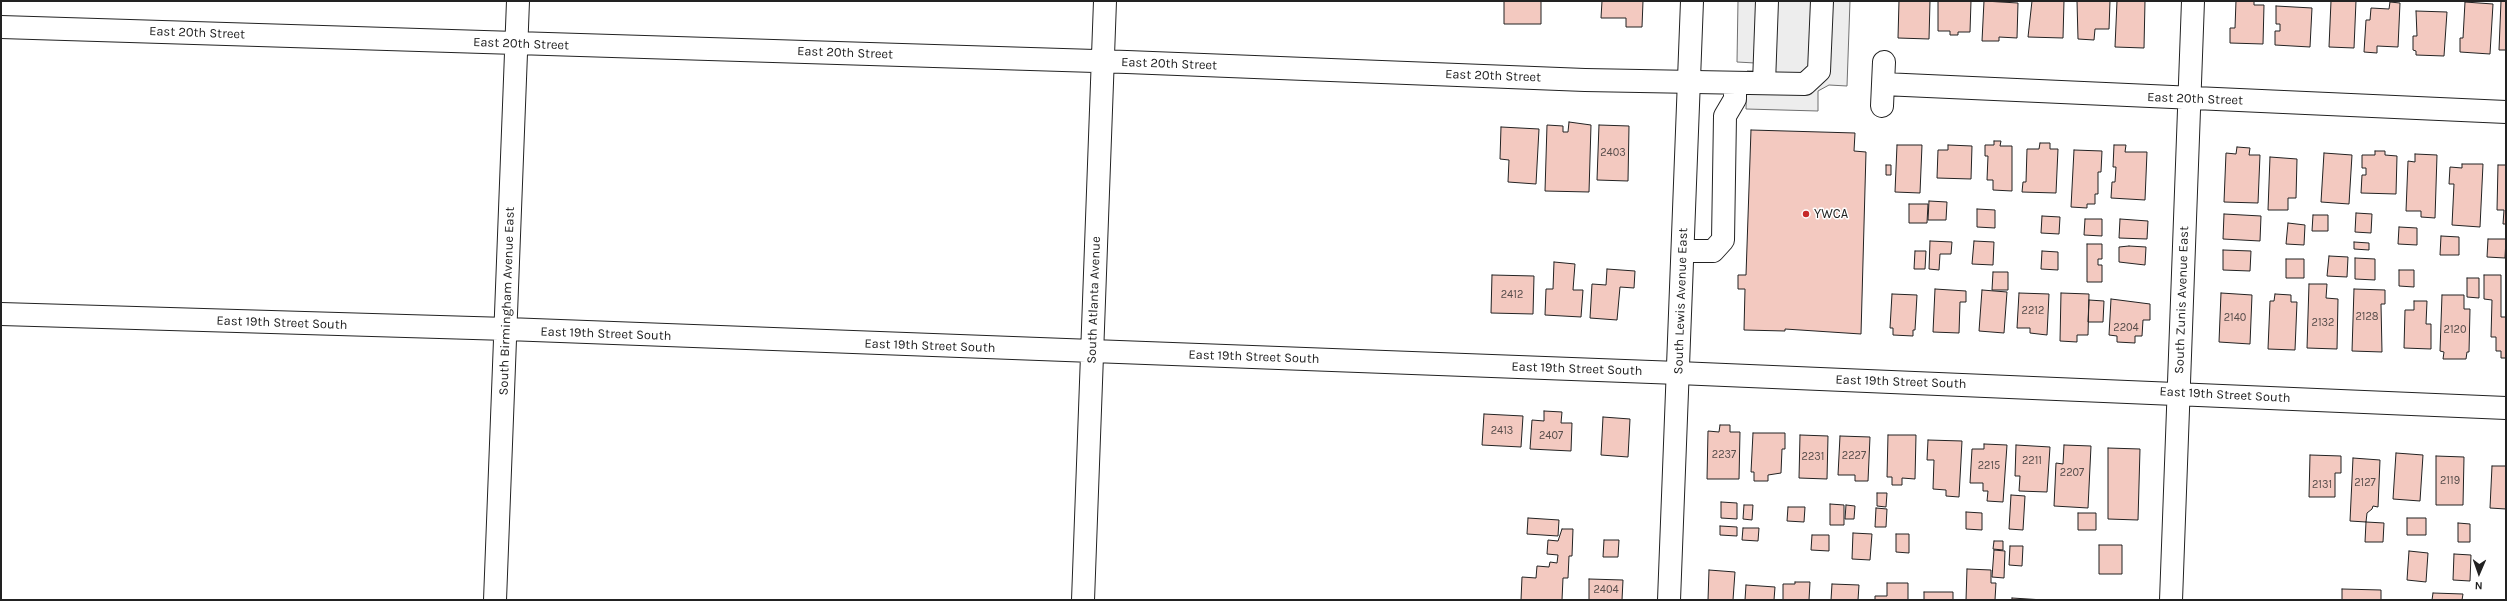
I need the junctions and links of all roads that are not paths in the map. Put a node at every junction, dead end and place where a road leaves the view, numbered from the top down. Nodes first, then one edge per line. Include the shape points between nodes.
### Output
1 (518, 1) edge
2 (1105, 1) edge
3 (1692, 1) edge
4 (1767, 1) edge
5 (1822, 1) edge
6 (2193, 1) edge
7 (1, 27) edge
8 (516, 44) junction
9 (1103, 61) junction
10 (1884, 62) dead end
11 (1689, 83) junction
12 (1735, 83) junction
13 (1764, 83) junction
14 (1883, 84) junction
15 (2189, 99) junction
16 (1882, 106) dead end
17 (2506, 112) edge
18 (1684, 251) junction
19 (1, 314) edge
20 (507, 329) junction
21 (1092, 351) junction
22 (1678, 373) junction
23 (2178, 393) junction
24 (2506, 408) edge
25 (495, 600) edge
26 (1083, 600) edge
27 (1669, 600) edge
28 (2171, 600) edge

1 - 8 street, South Birmingham Avenue East
2 - 9 street, South Atlanta Avenue
3 - 11 street, South Lewis Avenue East
4 - 13 street
5 - 13 street, East 20th Street via 1819,71 1805,84
6 - 15 street, South Zunis Avenue East
7 - 8 street, East 20th Street
8 - 9 street, East 20th Street
8 - 20 street, South Birmingham Avenue East
9 - 11 street, East 20th Street
9 - 21 street, South Atlanta Avenue
10 - 14 street
11 - 12 street, East 20th Street
11 - 18 street, South Lewis Avenue East
12 - 13 street, East 20th Street
12 - 18 street via 1735,99 1725,116 1723,240 1713,250
14 - 15 street, East 20th Street
14 - 16 street
15 - 17 street, East 20th Street
15 - 23 street, South Zunis Avenue East
18 - 22 street, South Lewis Avenue East
19 - 20 street, East 19th Street South
20 - 21 street, East 19th Street South
20 - 25 street, South Birmingham Avenue East
21 - 22 street, East 19th Street South
21 - 26 street, South Atlanta Avenue
22 - 23 street, East 19th Street South
22 - 27 street, South Lewis Avenue East
23 - 24 street, East 19th Street South
23 - 28 street, South Zunis Avenue East

